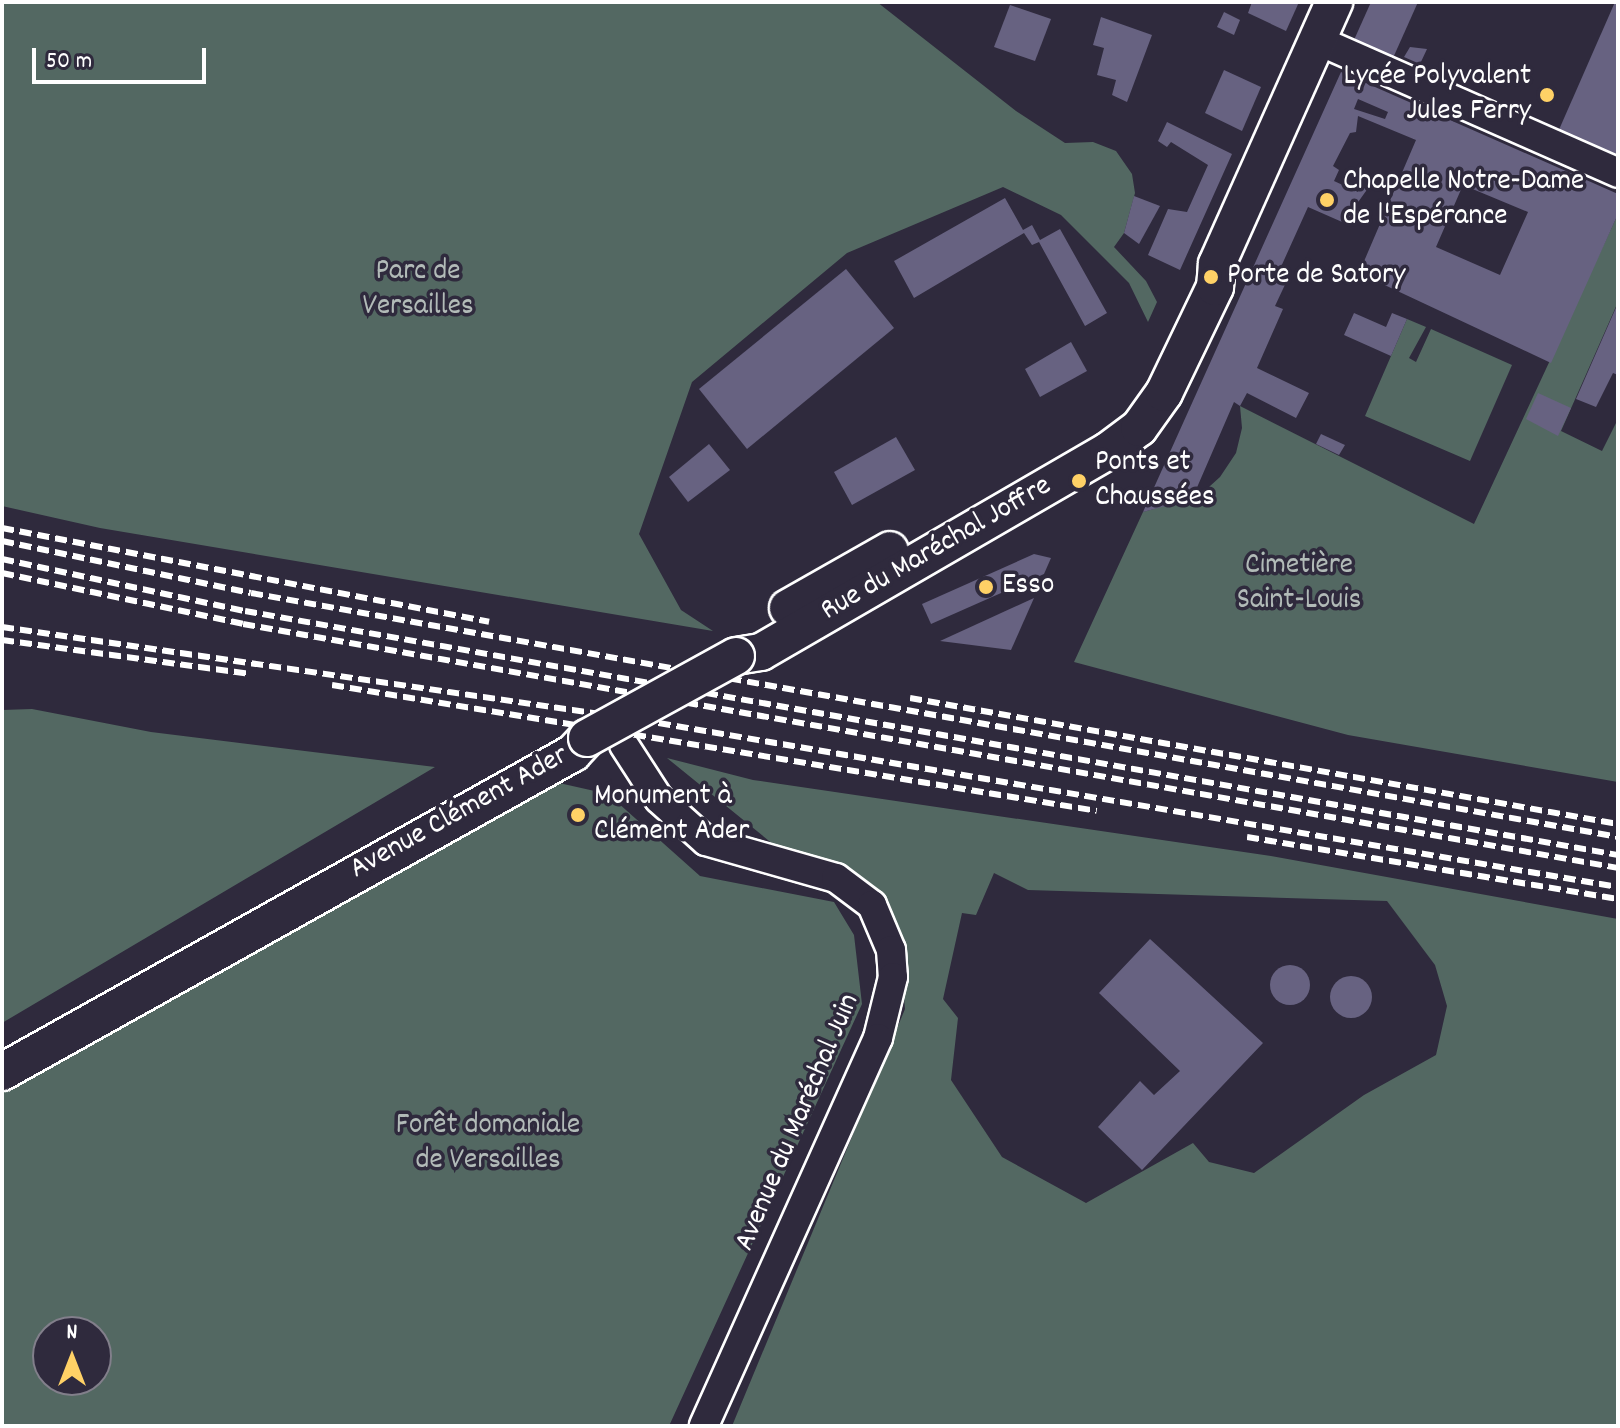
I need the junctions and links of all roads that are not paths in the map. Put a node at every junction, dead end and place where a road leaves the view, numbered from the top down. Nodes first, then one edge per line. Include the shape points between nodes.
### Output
1 (1334, 2) edge
2 (1317, 40) junction
3 (1618, 173) edge
4 (587, 738) junction
5 (624, 745) dead end
6 (2, 1051) edge
7 (2, 1072) edge
8 (704, 1426) edge

1 - 2 main road, Rue du Maréchal Joffre
2 - 3 street
2 - 4 main road, Rue du Maréchal Joffre, bridge via 1217,264 1215,287 1164,393 1124,440 761,652 736,656
4 - 6 main road, Avenue Clément Ader via 544,749
4 - 7 main road, Avenue Clément Ader via 573,753
5 - 8 street, Avenue du Maréchal Juin via 659,799 706,841 819,871 848,884 877,912 891,950 893,977 878,1038

